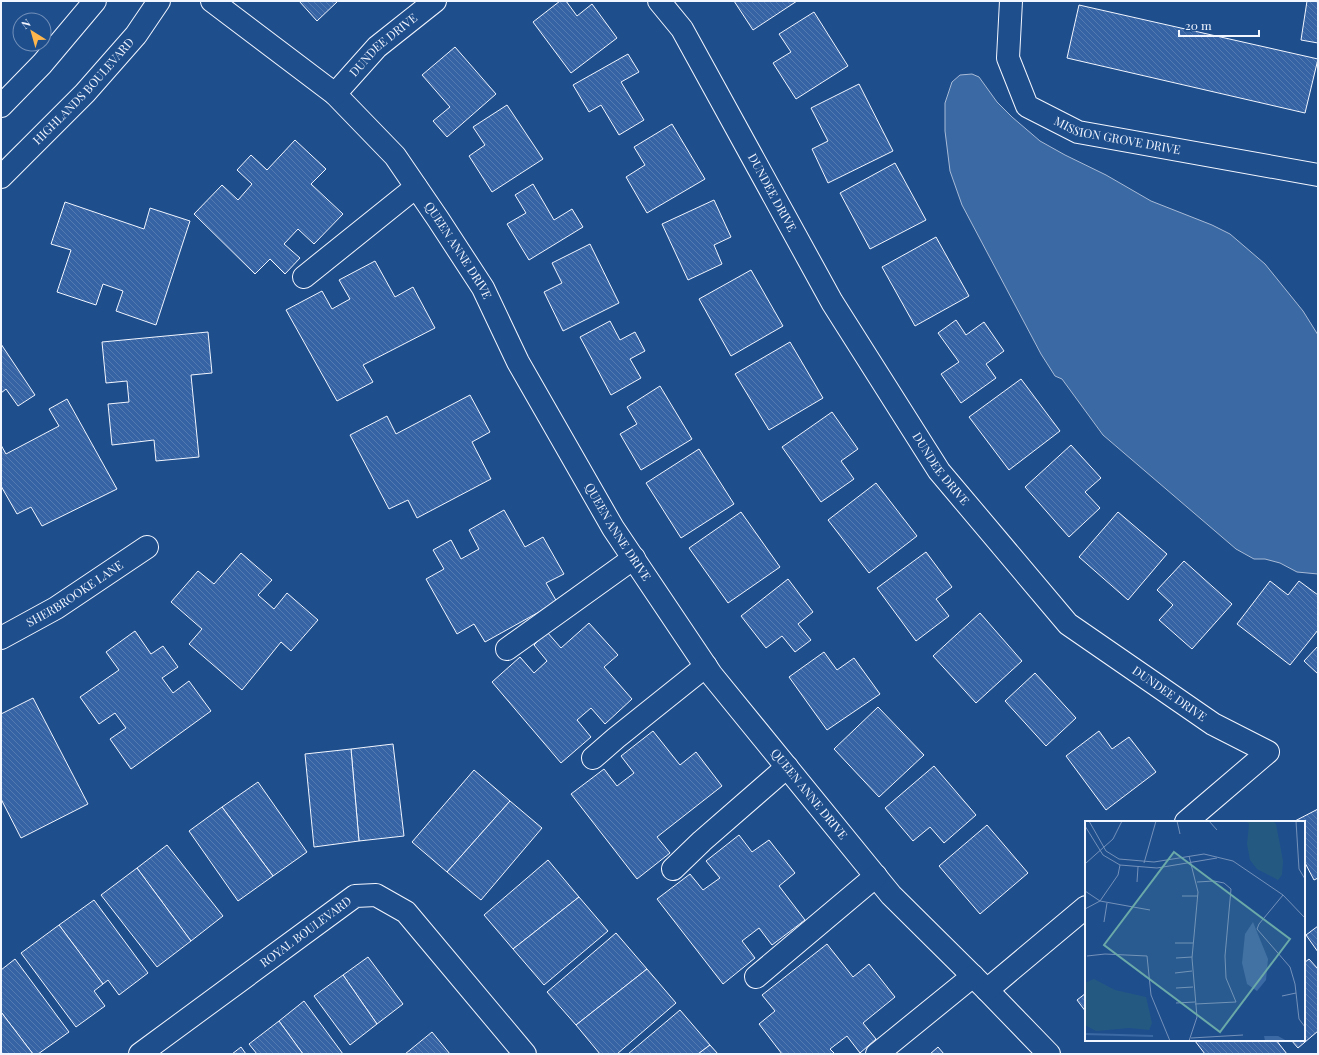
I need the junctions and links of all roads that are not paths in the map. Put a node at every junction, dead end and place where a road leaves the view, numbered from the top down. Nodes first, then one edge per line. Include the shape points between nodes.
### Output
1 (95, 1) edge
2 (159, 1) edge
3 (212, 1) edge
4 (435, 1) edge
5 (660, 1) edge
6 (1011, 1) edge
7 (335, 94) junction
8 (1, 106) edge
9 (1318, 175) edge
10 (1, 177) edge
11 (416, 187) junction
12 (304, 278) dead end
13 (147, 547) dead end
14 (634, 558) junction
15 (1, 638) edge
16 (507, 649) dead end
17 (706, 666) junction
18 (593, 758) dead end
19 (787, 767) junction
20 (1187, 821) edge
21 (673, 869) dead end
22 (876, 876) junction
23 (1085, 908) edge
24 (756, 977) dead end
25 (980, 983) junction
26 (140, 1054) edge
27 (525, 1054) edge
28 (877, 1054) edge
29 (1049, 1054) edge

1 - 8 street via 42,64
2 - 10 street, HIGHLANDS BOULEVARD via 136,35 85,93
3 - 7 street, QUEEN ANNE DRIVE
4 - 7 street, DUNDEE DRIVE via 377,47
5 - 20 street, DUNDEE DRIVE via 682,29 832,302 939,471 1068,624 1213,724 1268,752
6 - 9 street, MISSION GROVE DRIVE via 1008,58 1027,106 1078,132
7 - 11 street, QUEEN ANNE DRIVE via 395,156
11 - 12 street
11 - 14 street, QUEEN ANNE DRIVE via 483,288 522,369 613,528
13 - 15 street, SHERBROOKE LANE via 56,608
14 - 16 street
14 - 17 street, QUEEN ANNE DRIVE
17 - 18 street
17 - 19 street, QUEEN ANNE DRIVE
19 - 21 street
19 - 22 street, QUEEN ANNE DRIVE
22 - 24 street
22 - 25 street, QUEEN ANNE DRIVE via 891,895
23 - 25 street
25 - 28 street
25 - 29 street, QUEEN ANNE DRIVE
26 - 27 street, ROYAL BOULEVARD via 355,896 376,895 406,912

